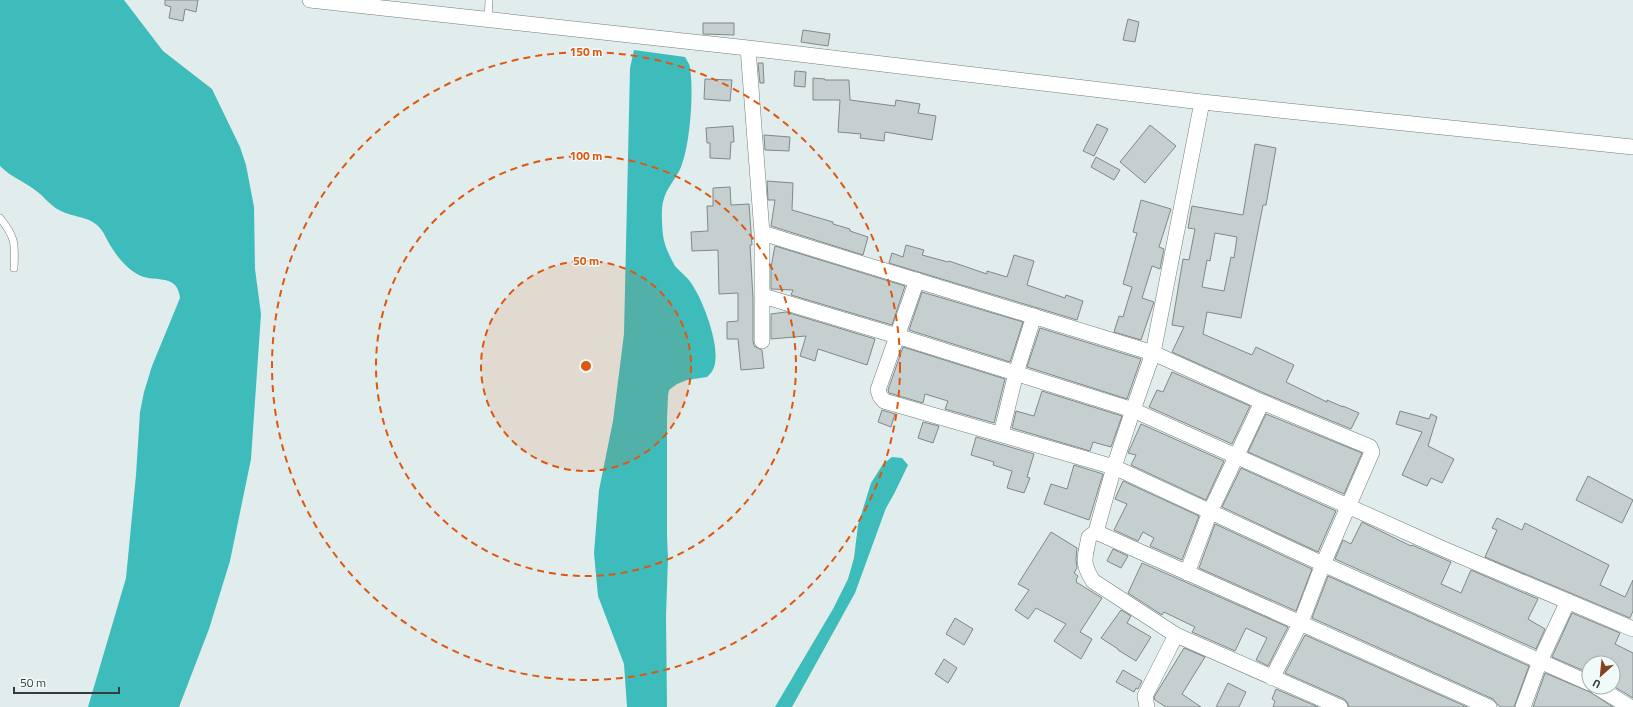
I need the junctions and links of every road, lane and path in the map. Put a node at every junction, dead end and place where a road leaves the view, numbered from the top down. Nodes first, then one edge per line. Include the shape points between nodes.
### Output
1 (310, 0) edge
2 (489, 2) edge
3 (488, 20) junction
4 (748, 48) junction
5 (1202, 102) junction
6 (1633, 147) edge
7 (0, 218) edge
8 (762, 232) junction
9 (14, 268) dead end
10 (918, 280) junction
11 (763, 296) junction
12 (1034, 316) junction
13 (897, 336) junction
14 (762, 341) dead end
15 (1153, 353) junction
16 (1016, 373) junction
17 (1262, 402) junction
18 (1133, 410) junction
19 (1001, 434) junction
20 (1236, 455) junction
21 (1114, 468) junction
22 (1348, 507) junction
23 (1210, 512) junction
24 (1096, 532) junction
25 (1323, 564) junction
26 (1187, 573) junction
27 (1568, 601) junction
28 (1301, 622) junction
29 (1633, 629) edge
30 (1176, 635) junction
31 (1540, 661) junction
32 (1272, 678) junction
33 (1581, 679) edge
34 (1610, 695) edge
35 (1147, 707) edge
36 (1340, 707) edge
37 (1489, 707) edge
38 (1523, 707) edge
39 (1630, 707) edge

1 - 3 street
2 - 3 lane
3 - 4 street
4 - 5 street
4 - 8 street
5 - 6 street
5 - 15 street
7 - 9 lane via 10,230 15,245
8 - 10 street
8 - 11 street
10 - 12 street
10 - 13 street
11 - 13 street
11 - 14 street
12 - 15 street
12 - 16 street
13 - 16 street
13 - 19 street via 878,390 884,401
15 - 17 street
15 - 18 street
16 - 18 street
16 - 19 street
17 - 20 street
17 - 22 street via 1372,449
18 - 20 street
18 - 21 street
19 - 21 street
20 - 22 street
20 - 23 street
21 - 23 street
21 - 24 street
22 - 25 street
22 - 27 street
23 - 25 street
23 - 26 street
24 - 26 street
24 - 30 street via 1089,537 1085,557 1085,569 1093,581
25 - 28 street
25 - 31 street
26 - 28 street
27 - 29 street
27 - 31 street
28 - 32 street
28 - 37 street
30 - 32 street
30 - 35 street via 1145,696
31 - 33 street
31 - 38 street
32 - 36 street
34 - 39 street

